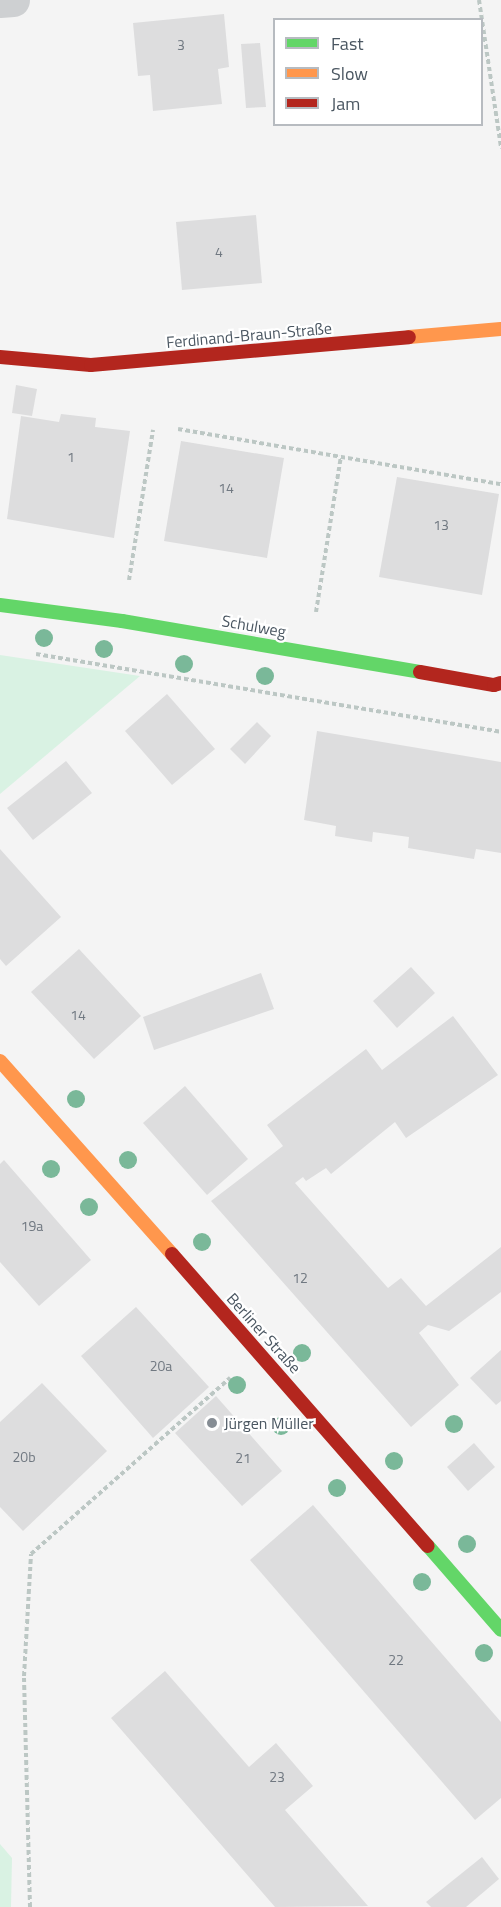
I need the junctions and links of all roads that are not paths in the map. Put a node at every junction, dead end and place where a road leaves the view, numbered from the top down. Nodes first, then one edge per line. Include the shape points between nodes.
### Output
1 (13, 0) edge
2 (0, 1) edge
3 (501, 329) edge
4 (0, 357) edge
5 (0, 605) edge
6 (501, 683) edge
7 (0, 1062) edge
8 (501, 1630) edge

1 - 2 street
3 - 4 street, Ferdinand-Braun-Straße via 91,365
5 - 6 street, Schulweg via 111,619 494,685
7 - 8 street, Berliner Straße via 267,1360

